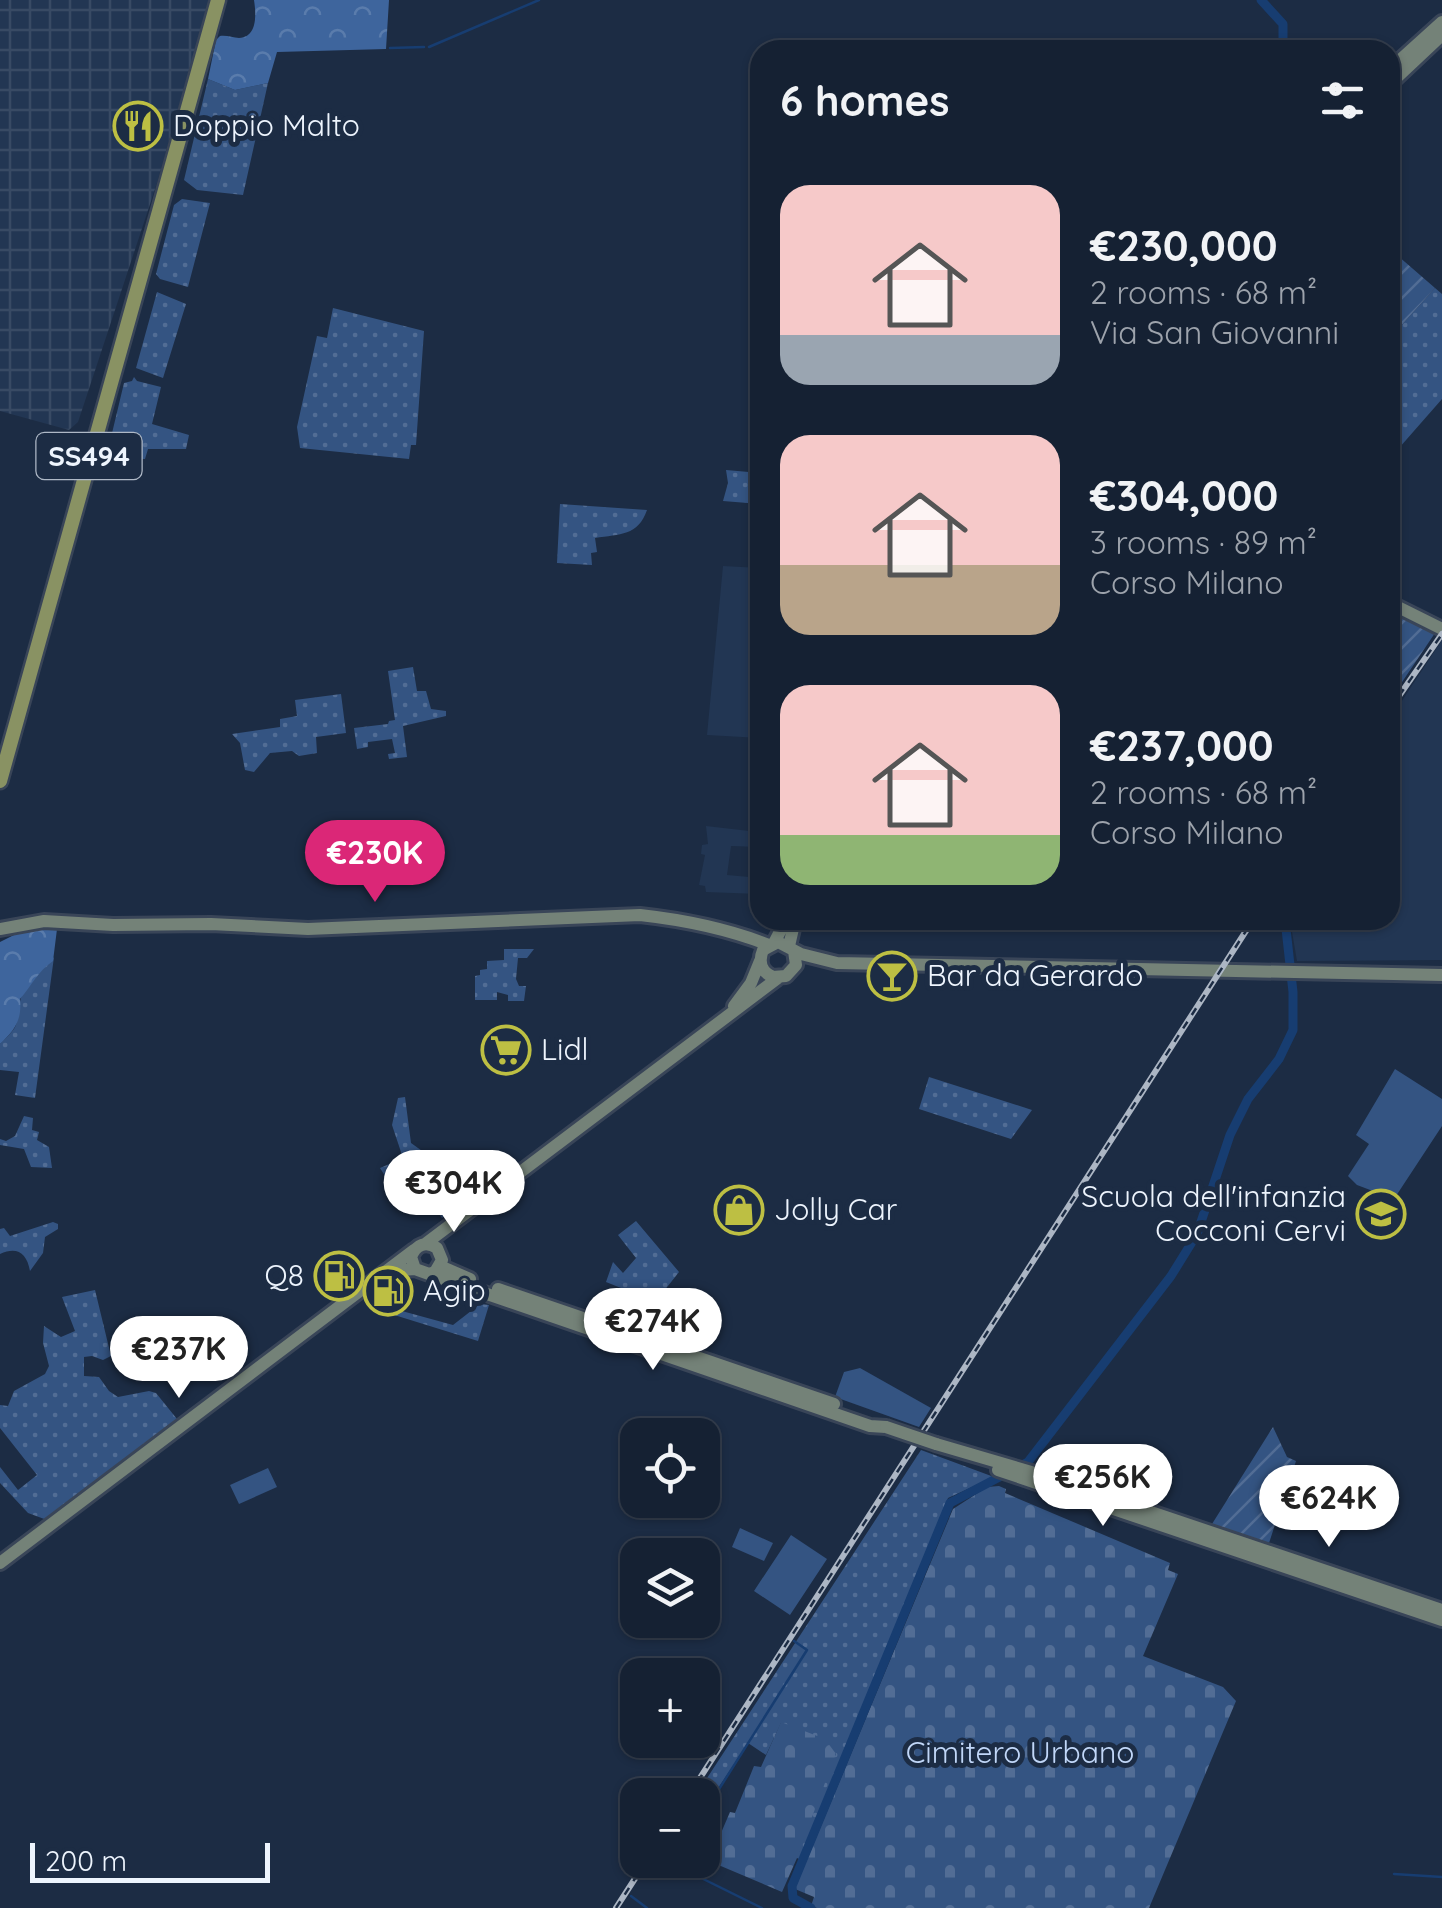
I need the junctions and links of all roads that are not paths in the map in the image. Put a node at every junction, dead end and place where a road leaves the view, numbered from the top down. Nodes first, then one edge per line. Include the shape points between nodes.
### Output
1 (218, 0) edge
2 (1442, 22) edge
3 (1442, 35) edge
4 (1400, 60) edge
5 (1400, 75) edge
6 (1400, 607) edge
7 (1440, 628) edge
8 (0, 780) edge
9 (780, 930) edge
10 (795, 930) edge
11 (0, 932) edge
12 (792, 949) junction
13 (766, 952) junction
14 (837, 963) junction
15 (792, 971) junction
16 (1442, 975) edge
17 (778, 978) junction
18 (728, 1014) junction
19 (425, 1248) junction
20 (428, 1270) junction
21 (384, 1272) junction
22 (1203, 1536) junction
23 (0, 1563) edge
24 (1442, 1610) edge
25 (1442, 1620) edge

1 - 8 main road, SS494
2 - 4 main road
3 - 5 main road
6 - 7 main road
9 - 13 main road
10 - 12 main road
11 - 13 main road via 55,921 308,929 640,915 739,932
12 - 13 main road
12 - 14 main road
12 - 15 main road
13 - 17 main road via 766,973
13 - 18 main road
14 - 15 main road
14 - 16 main road
15 - 17 main road
17 - 18 main road
18 - 19 main road
19 - 20 main road via 412,1263
19 - 20 main road via 441,1254
19 - 21 main road
20 - 21 main road
20 - 22 main road, bridge via 858,1412 966,1460
21 - 23 main road
22 - 24 main road
22 - 25 main road

